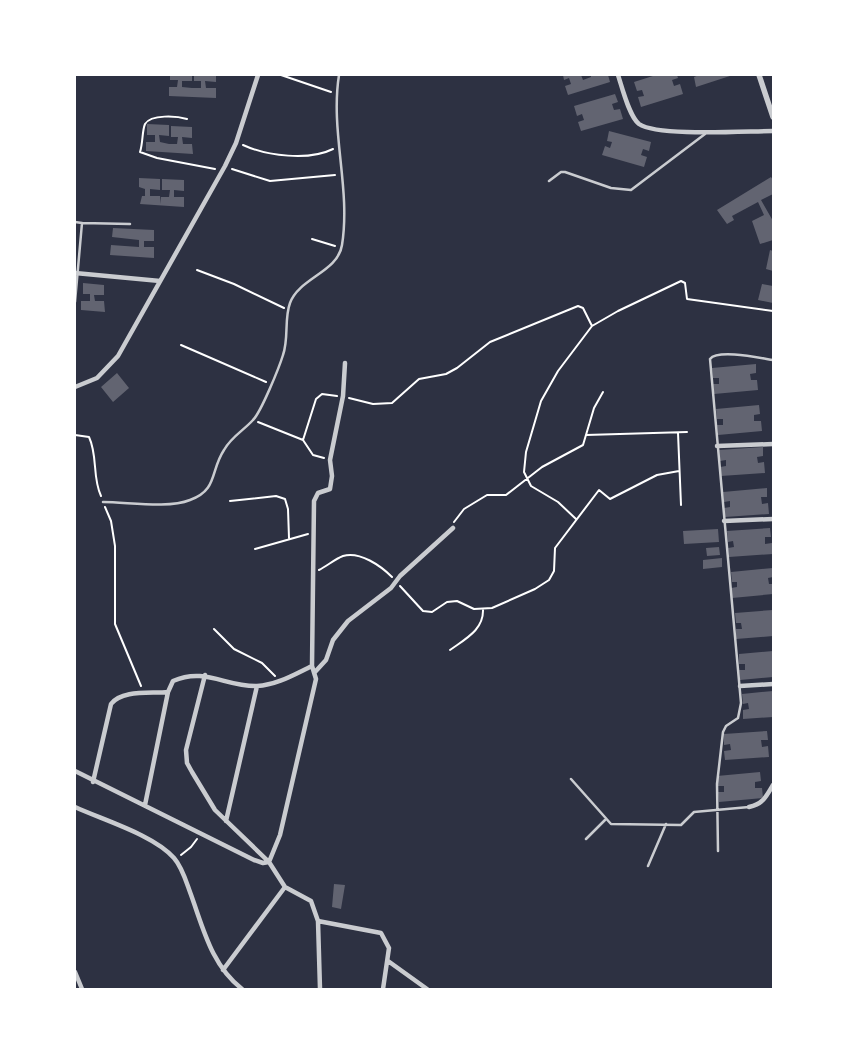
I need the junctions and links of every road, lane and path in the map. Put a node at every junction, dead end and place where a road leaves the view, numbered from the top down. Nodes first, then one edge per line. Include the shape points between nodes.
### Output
1 (258, 75) edge
2 (281, 75) edge
3 (339, 75) edge
4 (618, 75) edge
5 (759, 75) edge
6 (336, 93) junction
7 (773, 117) edge
8 (187, 119) dead end
9 (711, 131) junction
10 (773, 131) edge
11 (236, 142) junction
12 (338, 147) junction
13 (224, 168) junction
14 (342, 172) junction
15 (548, 181) dead end
16 (75, 222) edge
17 (82, 223) junction
18 (130, 224) dead end
19 (312, 239) dead end
20 (342, 248) junction
21 (197, 270) dead end
22 (77, 273) edge
23 (160, 281) junction
24 (75, 302) edge
25 (288, 310) junction
26 (773, 311) edge
27 (592, 326) junction
28 (181, 345) dead end
29 (773, 360) edge
30 (345, 363) dead end
31 (270, 384) junction
32 (75, 387) edge
33 (603, 392) dead end
34 (343, 396) junction
35 (254, 420) junction
36 (678, 432) junction
37 (687, 432) dead end
38 (75, 435) edge
39 (586, 435) junction
40 (303, 440) junction
41 (773, 444) edge
42 (718, 446) junction
43 (330, 460) junction
44 (679, 471) junction
45 (526, 480) junction
46 (230, 501) dead end
47 (103, 502) junction
48 (681, 505) dead end
49 (576, 519) junction
50 (773, 519) edge
51 (724, 521) junction
52 (453, 528) joint
53 (313, 534) junction
54 (289, 538) junction
55 (255, 550) dead end
56 (312, 571) junction
57 (397, 582) junction
58 (483, 609) junction
59 (214, 629) dead end
60 (450, 650) dead end
61 (312, 666) junction
62 (315, 672) junction
63 (205, 675) junction
64 (280, 682) junction
65 (773, 684) edge
66 (257, 686) junction
67 (740, 686) junction
68 (168, 692) junction
69 (149, 694) junction
70 (75, 771) edge
71 (571, 779) dead end
72 (93, 782) junction
73 (773, 785) edge
74 (145, 805) junction
75 (75, 807) edge
76 (749, 807) joint
77 (717, 812) junction
78 (606, 820) junction
79 (226, 821) junction
80 (666, 824) junction
81 (201, 832) junction
82 (586, 839) dead end
83 (718, 851) dead end
84 (175, 859) junction
85 (269, 862) junction
86 (648, 866) dead end
87 (285, 887) junction
88 (318, 921) junction
89 (388, 961) junction
90 (223, 970) junction
91 (75, 972) edge
92 (82, 989) edge
93 (242, 989) edge
94 (320, 989) edge
95 (383, 989) edge
96 (427, 989) edge

1 - 11 street
2 - 6 path
3 - 6 lane
4 - 9 street via 638,123 664,131
5 - 7 street
6 - 12 lane
8 - 13 path via 180,116 148,121 144,126 140,152 157,158
9 - 10 street
9 - 15 lane via 630,190 611,188 565,172
11 - 12 path via 274,155 300,155
11 - 13 street
12 - 14 lane
13 - 14 path via 270,181
13 - 23 street
14 - 20 lane
16 - 17 lane
17 - 18 lane
17 - 22 lane
19 - 20 path
20 - 25 lane via 329,265 294,294
21 - 25 path
22 - 23 street
22 - 24 lane
23 - 32 street via 118,356 97,378
25 - 31 lane via 286,345
26 - 27 path via 694,302 686,299 681,281 618,310
27 - 34 path via 583,308 578,306 490,342 446,374 419,379 392,403 373,404
27 - 45 path via 558,371 541,401 526,452
28 - 31 path
29 - 42 lane via 753,356 711,357
30 - 34 street
31 - 35 lane
33 - 39 path
34 - 40 path via 322,394 316,398
34 - 43 street
35 - 40 path
35 - 47 lane via 224,449 210,487 198,497 178,504
36 - 37 path
36 - 39 path
36 - 44 path
38 - 47 path via 89,437 95,448 97,483
39 - 45 path via 583,445 542,466
40 - 43 path via 314,455
41 - 42 street
42 - 51 lane
43 - 53 street via 332,485 318,493 314,501
44 - 48 path
44 - 49 path via 657,475 610,499 599,490
45 - 49 path
45 - 52 path via 506,495 487,495 464,509 455,519
46 - 54 path via 276,496 284,499 288,509
47 - 69 path via 115,546 115,624 140,685
49 - 58 path via 555,548 554,572 548,580 535,589
50 - 51 street
51 - 67 lane
52 - 57 street
53 - 54 path
53 - 56 street
54 - 55 path
56 - 57 path via 321,570 342,556 353,555 384,569
56 - 61 street
57 - 58 path via 423,611 432,612 447,602 457,601 474,609
57 - 62 street via 341,629 326,660
58 - 60 path via 483,619 476,630
59 - 64 path via 234,649 262,663
61 - 62 street
61 - 64 street
62 - 85 street via 280,835
63 - 66 street
63 - 68 street via 173,681
63 - 79 street via 186,757 196,780
64 - 66 street
65 - 67 street
66 - 79 street
67 - 77 lane via 738,718 723,732
68 - 69 street
68 - 74 street
69 - 72 street via 122,696 111,704
70 - 72 street
71 - 78 lane
72 - 74 street
73 - 76 street via 758,806
74 - 81 street
75 - 84 street via 144,837
76 - 77 lane
77 - 80 lane via 694,812 683,824
77 - 83 lane
78 - 80 lane via 616,825
78 - 82 lane
79 - 85 street
80 - 86 lane
81 - 84 path
81 - 85 street via 254,860
84 - 90 street via 212,953
85 - 87 street
87 - 88 street via 311,901
87 - 90 street
88 - 89 street via 381,933 389,948
88 - 94 street
89 - 95 street
89 - 96 street
90 - 93 street
91 - 92 street

